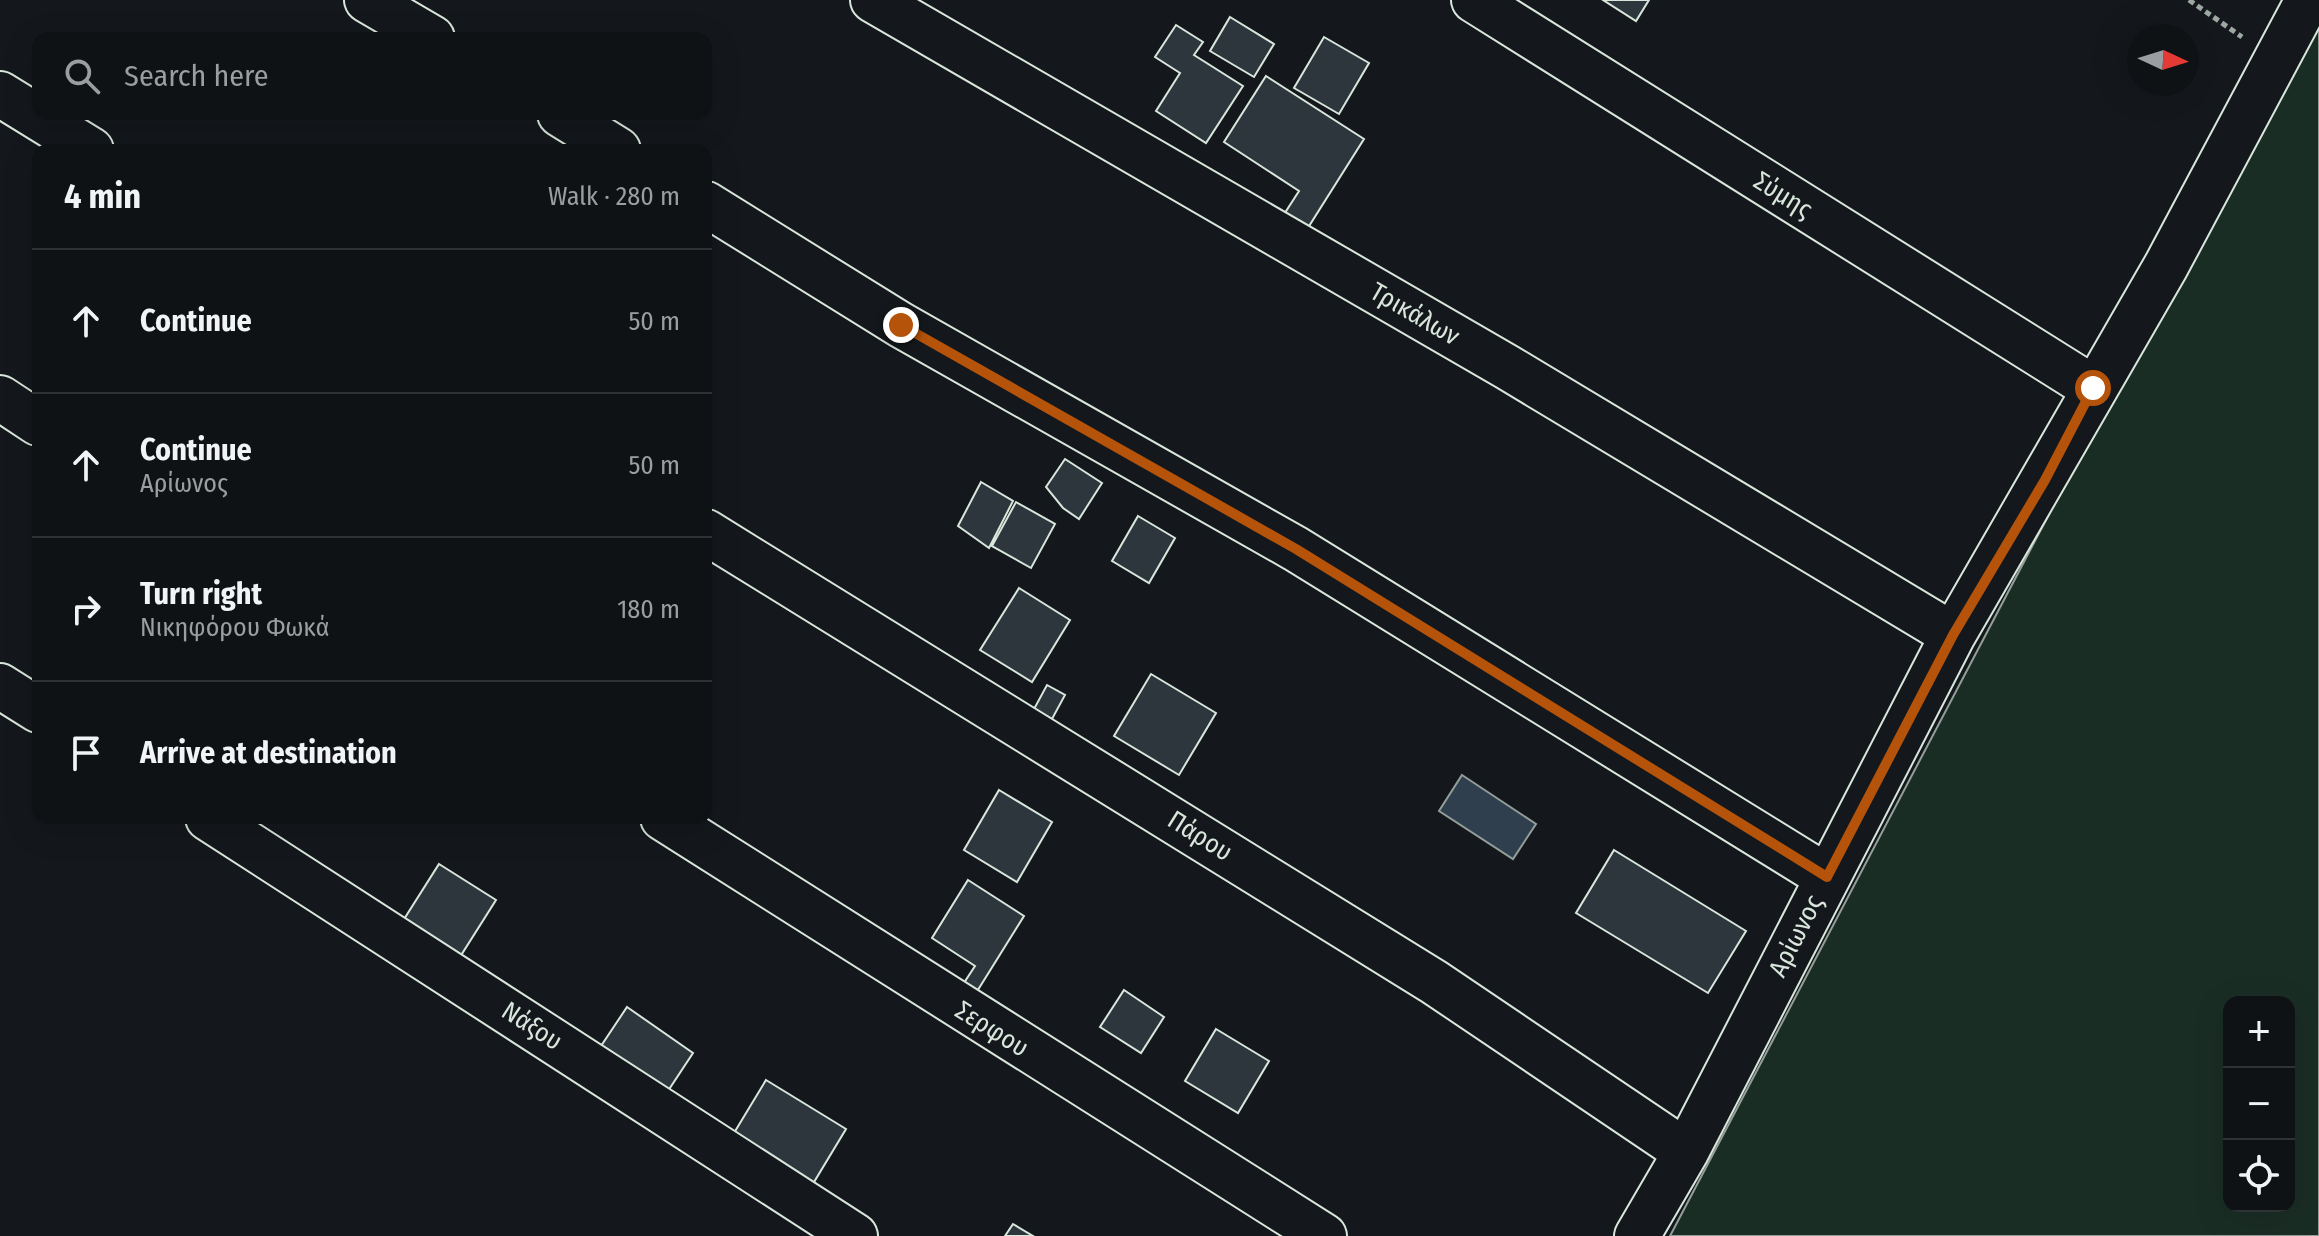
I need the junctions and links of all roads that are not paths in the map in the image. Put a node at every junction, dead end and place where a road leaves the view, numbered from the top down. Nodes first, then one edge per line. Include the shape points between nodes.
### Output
1 (367, 0) edge
2 (873, 0) edge
3 (1474, 0) edge
4 (2308, 0) edge
5 (422, 32) edge
6 (0, 94) edge
7 (32, 114) edge
8 (42, 120) edge
9 (570, 120) edge
10 (81, 144) edge
11 (608, 144) edge
12 (712, 208) edge
13 (2093, 388) junction
14 (0, 398) edge
15 (32, 419) edge
16 (712, 536) edge
17 (1953, 635) junction
18 (0, 686) edge
19 (32, 706) edge
20 (217, 824) edge
21 (672, 824) edge
22 (1827, 877) junction
23 (1686, 1152) junction
24 (855, 1236) edge
25 (1324, 1236) edge
26 (1637, 1236) edge

1 - 5 street
2 - 17 street, Τρικάλων via 1507,367
3 - 13 street, Σύμης
4 - 13 street, Αρίωνος via 2166,266
6 - 7 street
8 - 10 street
9 - 11 street
12 - 22 street via 901,325 1296,549
13 - 17 street, Αρίωνος
14 - 15 street
16 - 23 street, Πάρου via 1434,982
17 - 22 street, Αρίωνος
18 - 19 street
20 - 24 street, Νάξου
21 - 25 street, Σερφου
22 - 23 street, Αρίωνος
23 - 26 street, Αρίωνος

